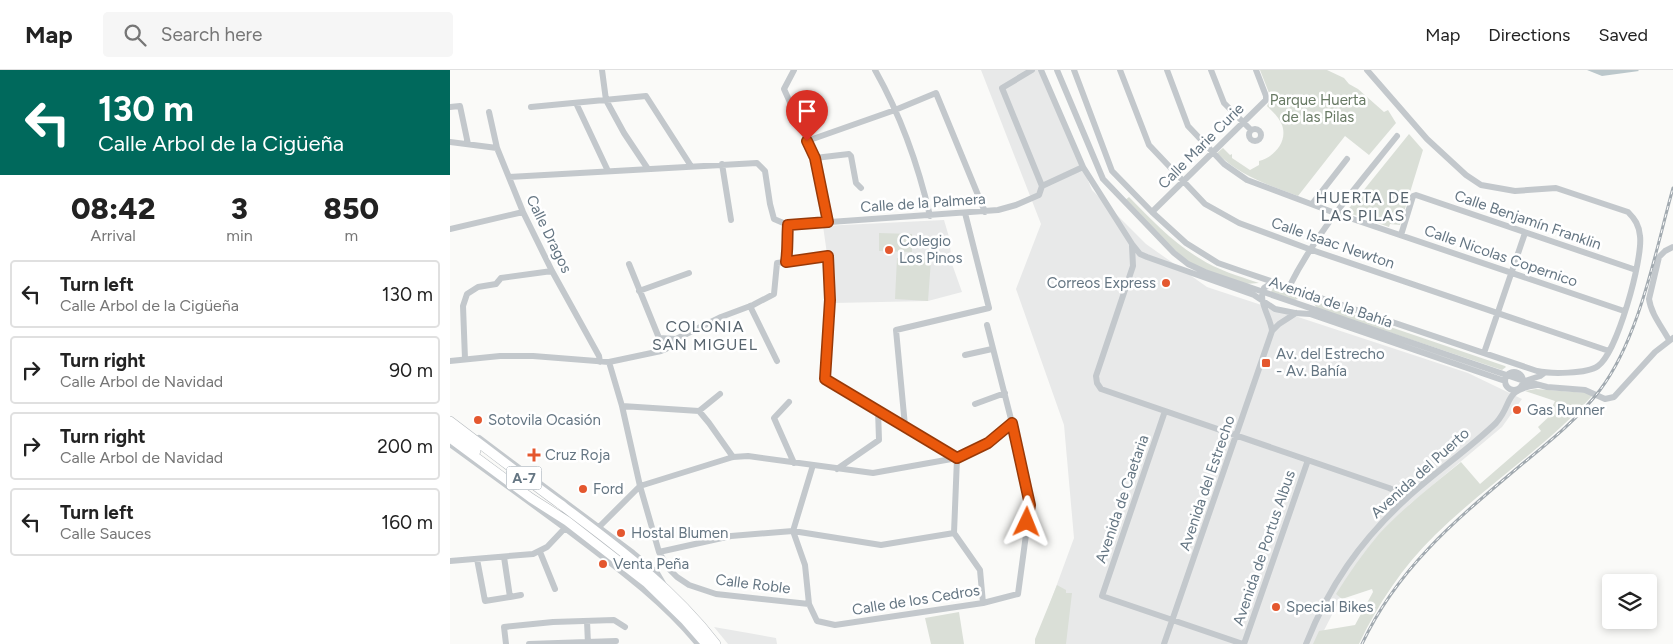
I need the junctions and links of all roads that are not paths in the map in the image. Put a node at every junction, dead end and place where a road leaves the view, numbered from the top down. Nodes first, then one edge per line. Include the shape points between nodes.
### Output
1 (602, 70) edge
2 (794, 70) edge
3 (875, 70) edge
4 (1032, 70) edge
5 (1042, 70) edge
6 (1058, 70) edge
7 (1074, 70) edge
8 (1120, 70) edge
9 (1166, 70) edge
10 (1211, 70) edge
11 (1256, 70) edge
12 (1367, 70) edge
13 (606, 100) junction
14 (576, 103) junction
15 (450, 106) edge
16 (531, 107) dead end
17 (895, 110) junction
18 (489, 112) dead end
19 (1243, 122) junction
20 (1251, 130) dead end
21 (1397, 136) dead end
22 (807, 141) junction
23 (450, 142) edge
24 (468, 144) junction
25 (497, 148) junction
26 (1212, 152) junction
27 (815, 158) junction
28 (1347, 159) dead end
29 (722, 164) junction
30 (691, 166) junction
31 (1083, 167) junction
32 (648, 169) junction
33 (608, 171) junction
34 (509, 177) junction
35 (1182, 182) junction
36 (1042, 186) junction
37 (861, 188) dead end
38 (1312, 204) junction
39 (523, 212) junction
40 (985, 212) junction
41 (1152, 212) junction
42 (965, 213) junction
43 (1335, 213) junction
44 (930, 216) junction
45 (730, 220) dead end
46 (828, 222) junction
47 (788, 225) junction
48 (450, 229) edge
49 (1524, 233) junction
50 (1401, 235) junction
51 (1132, 244) junction
52 (1673, 247) edge
53 (1309, 249) junction
54 (1149, 258) junction
55 (786, 262) junction
56 (629, 264) dead end
57 (1133, 266) junction
58 (1636, 270) junction
59 (552, 271) junction
60 (1511, 272) junction
61 (689, 273) dead end
62 (1273, 282) junction
63 (1289, 287) junction
64 (1298, 290) junction
65 (639, 291) junction
66 (1262, 292) junction
67 (1263, 300) junction
68 (750, 306) junction
69 (1304, 306) junction
70 (1624, 310) junction
71 (1498, 312) junction
72 (1295, 313) junction
73 (1310, 314) junction
74 (1283, 322) junction
75 (987, 325) dead end
76 (1272, 331) junction
77 (659, 338) junction
78 (1671, 339) edge
79 (676, 340) junction
80 (992, 349) junction
81 (661, 351) junction
82 (1610, 351) junction
83 (1484, 353) junction
84 (965, 355) dead end
85 (465, 359) junction
86 (1505, 360) junction
87 (450, 361) edge
88 (777, 361) dead end
89 (600, 362) junction
90 (609, 362) junction
91 (1541, 372) junction
92 (1519, 374) junction
93 (1507, 379) junction
94 (1524, 381) junction
95 (1538, 385) junction
96 (1519, 389) junction
97 (720, 394) dead end
98 (1005, 394) junction
99 (1508, 401) junction
100 (789, 402) dead end
101 (975, 404) dead end
102 (622, 406) junction
103 (878, 410) junction
104 (699, 411) junction
105 (1165, 411) junction
106 (450, 416) edge
107 (1012, 423) junction
108 (905, 426) junction
109 (450, 430) edge
110 (1236, 436) junction
111 (466, 442) junction
112 (450, 444) edge
113 (733, 458) junction
114 (957, 458) junction
115 (1308, 460) junction
116 (794, 463) junction
117 (813, 466) junction
118 (837, 468) junction
119 (640, 486) junction
120 (1407, 498) junction
121 (566, 525) junction
122 (599, 530) junction
123 (793, 531) junction
124 (954, 533) junction
125 (540, 552) junction
126 (660, 552) junction
127 (504, 557) junction
128 (477, 559) junction
129 (450, 562) edge
130 (554, 589) dead end
131 (521, 595) dead end
132 (510, 597) junction
133 (983, 603) junction
134 (808, 604) junction
135 (1173, 620) junction
136 (587, 621) junction
137 (701, 625) junction
138 (625, 627) dead end
139 (616, 641) dead end
140 (588, 643) edge
141 (506, 644) edge
142 (529, 644) edge
143 (698, 644) edge
144 (706, 644) edge
145 (716, 644) edge
146 (723, 644) edge
147 (1164, 644) edge
148 (1244, 644) edge
149 (1306, 644) edge

1 - 13 street
2 - 22 street via 784,89
3 - 17 street
4 - 36 street via 1002,88
5 - 31 street
6 - 66 street, Avenida de la Bahía via 1097,169 1113,192 1188,264
7 - 41 street via 1112,171
8 - 35 street, Calle Isaac Newton via 1149,145
9 - 26 street, Calle Nicolas Copernico via 1188,126
10 - 19 street via 1224,104
11 - 19 street, Calle Marie Curie via 1266,98
12 - 58 street via 1427,139 1481,185 1515,191 1556,188 1628,212 1635,219 1640,237
13 - 14 street
13 - 30 street via 646,96
13 - 32 street
14 - 16 street
14 - 33 street
15 - 24 street via 460,106
17 - 22 street
17 - 40 street via 936,93
17 - 44 street via 911,146
18 - 25 street, Calle Dragos
19 - 20 street
19 - 26 street, Calle Marie Curie
21 - 43 street
22 - 27 street
23 - 24 street
24 - 25 street
25 - 34 street, Calle Dragos
26 - 35 street, Calle Marie Curie
26 - 38 street, Calle Nicolas Copernico via 1247,180
27 - 37 street, Calle de la Palmera via 849,154 856,183
27 - 46 street
28 - 38 street
29 - 30 street
29 - 45 street
29 - 47 street via 757,162 765,171 774,219
30 - 32 street
31 - 36 street, Calle de la Palmera
31 - 51 street, Avenida de la Bahía
32 - 33 street
33 - 34 street
34 - 39 street, Calle Dragos
35 - 41 street, Calle Marie Curie
35 - 53 street, Calle Isaac Newton via 1205,204 1239,224
36 - 40 street, Calle de la Palmera via 1040,195 1007,208
38 - 43 street, Calle Nicolas Copernico
39 - 48 street
39 - 59 street, Calle Dragos
40 - 42 street, Calle de la Palmera
41 - 62 street via 1201,254
42 - 44 street, Calle de la Palmera
42 - 108 street via 989,308 896,330
43 - 50 street, Calle Nicolas Copernico
43 - 53 street
44 - 46 street, Calle de la Palmera
46 - 47 street, Calle de la Palmera
47 - 55 street
49 - 50 street, Calle Benjamín Franklin via 1417,195 1413,196
49 - 58 street, Calle Benjamín Franklin
49 - 60 street
50 - 60 street, Calle Nicolas Copernico
51 - 54 street, Avenida de la Bahía via 1140,254
51 - 57 street
52 - 78 street via 1659,257 1649,299
53 - 63 street
53 - 71 street, Calle Isaac Newton
54 - 57 street
54 - 67 street, Avenida de la Bahía
55 - 68 street via 777,263 774,294
55 - 103 street via 828,256 830,300 825,379
56 - 65 street
57 - 105 street via 1096,380 1101,389
58 - 70 street
59 - 85 street via 501,278 496,284 478,287 467,294 463,306
59 - 89 street, Calle Dragos
60 - 70 street, Calle Nicolas Copernico
60 - 71 street
61 - 65 street
62 - 63 street
62 - 66 street
63 - 64 street
64 - 69 street
64 - 83 street
65 - 77 street
66 - 67 street
66 - 69 street, Avenida de la Bahía
67 - 72 street, Avenida de la Bahía via 1275,309
67 - 76 street
68 - 79 street
68 - 88 street
69 - 72 street
69 - 93 street, Avenida de la Bahía
70 - 82 street
71 - 82 street, Calle Isaac Newton
71 - 83 street
72 - 73 street, Avenida de la Bahía
72 - 74 street
73 - 74 street via 1301,314
73 - 93 street, Avenida de la Bahía
74 - 76 street
75 - 80 street
76 - 110 street, Avenida del Estrecho
77 - 79 street
77 - 81 street
78 - 95 street, Avenida de la Bahía via 1611,398 1601,398 1585,390
79 - 81 street
80 - 84 street
80 - 98 street
81 - 90 street
82 - 91 street via 1602,363 1586,371
83 - 86 street
85 - 87 street
85 - 89 street via 533,356
86 - 91 street
86 - 93 street via 1509,365
89 - 90 street
90 - 102 street
91 - 92 street
91 - 94 street via 1540,376
92 - 93 street
92 - 94 street
93 - 94 street, Avenida de la Bahía
93 - 96 street via 1511,389
93 - 99 street
94 - 95 street, Avenida de la Bahía
94 - 96 street, Avenida del Puerto
95 - 96 street
96 - 99 street, Avenida del Puerto
97 - 104 street
98 - 101 street
98 - 107 street
99 - 120 street, Avenida del Puerto via 1502,416 1492,426
100 - 116 street via 774,418
102 - 104 street
102 - 119 street
103 - 108 street
103 - 118 street via 879,440
104 - 113 street
105 - 110 street
105 - 135 street, Avenida de Caetaria via 1102,596
106 - 122 street
107 - 114 street via 988,443
107 - 133 street, Calle de los Cedros via 1030,505 1018,594
108 - 114 street
109 - 111 highway
109 - 121 highway, A-7
109 - 122 highway, A-7
110 - 115 street
110 - 135 street, Avenida del Estrecho
111 - 121 highway via 561,514
111 - 122 highway via 591,531
112 - 121 street
113 - 116 street via 748,456
113 - 119 street
114 - 118 street via 873,473
114 - 124 street
115 - 120 street via 1389,488
115 - 148 street, Avenida de Portus Albus
116 - 117 street
117 - 118 street
117 - 123 street
119 - 122 street
119 - 126 street, Calle Roble
120 - 149 street, Avenida del Puerto via 1347,564 1322,606
121 - 125 street
121 - 143 street via 652,596
121 - 144 highway, A-7 via 647,583
122 - 137 highway, A-7 via 666,588
123 - 124 street via 881,545
123 - 126 street via 731,536
123 - 134 street via 805,565
124 - 133 street via 980,570
125 - 127 street
125 - 130 street
126 - 134 street, Calle Roble via 668,568 689,585 716,594
127 - 128 street
127 - 132 street
128 - 129 street
128 - 132 street via 485,601
131 - 132 street
133 - 134 street, Calle de los Cedros via 835,625 817,621
135 - 147 street, Avenida del Estrecho
135 - 148 street
136 - 138 street via 614,620
136 - 140 street
136 - 141 street via 504,627
137 - 145 highway, A-7
137 - 146 highway via 709,628
139 - 140 street
140 - 142 street

